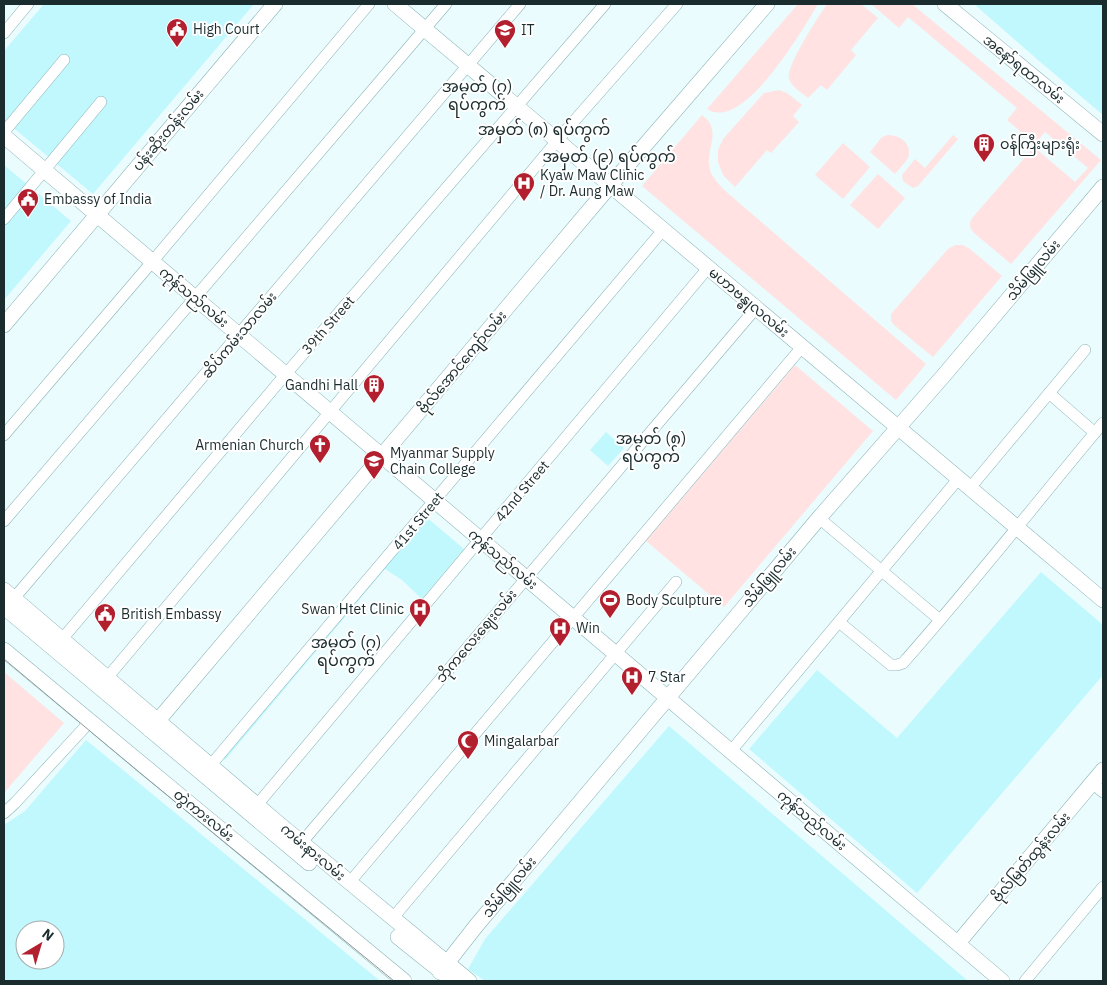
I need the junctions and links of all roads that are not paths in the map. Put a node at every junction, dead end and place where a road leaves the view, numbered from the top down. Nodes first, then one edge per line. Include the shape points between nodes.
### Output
1 (28, 4) edge
2 (275, 4) edge
3 (369, 4) edge
4 (395, 4) edge
5 (446, 4) edge
6 (520, 4) edge
7 (605, 4) edge
8 (677, 4) edge
9 (767, 4) edge
10 (944, 4) edge
11 (427, 26) junction
12 (4, 33) edge
13 (64, 60) dead end
14 (469, 63) junction
15 (101, 102) dead end
16 (518, 104) junction
17 (4, 132) edge
18 (1103, 134) edge
19 (4, 136) edge
20 (559, 139) junction
21 (44, 170) junction
22 (610, 186) junction
23 (1103, 187) edge
24 (97, 215) junction
25 (4, 219) edge
26 (663, 230) junction
27 (152, 262) junction
28 (708, 268) junction
29 (194, 298) junction
30 (756, 308) junction
31 (4, 325) edge
32 (238, 335) junction
33 (802, 347) junction
34 (1085, 350) dead end
35 (284, 375) junction
36 (1049, 393) junction
37 (330, 413) junction
38 (1103, 423) edge
39 (898, 427) junction
40 (1095, 433) junction
41 (4, 435) edge
42 (381, 457) junction
43 (968, 483) junction
44 (434, 502) junction
45 (819, 518) junction
46 (4, 521) edge
47 (1018, 524) junction
48 (481, 540) junction
49 (882, 571) junction
50 (526, 578) junction
51 (676, 582) dead end
52 (1103, 600) edge
53 (7, 601) edge
54 (572, 617) junction
55 (940, 620) junction
56 (839, 622) junction
57 (58, 644) junction
58 (4, 650) edge
59 (616, 654) junction
60 (107, 678) junction
61 (669, 698) junction
62 (143, 708) junction
63 (169, 709) junction
64 (87, 718) junction
65 (154, 726) junction
66 (172, 733) junction
67 (731, 751) junction
68 (210, 766) junction
69 (1103, 770) edge
70 (1098, 788) edge
71 (257, 805) junction
72 (4, 812) edge
73 (298, 847) junction
74 (349, 883) junction
75 (1103, 887) edge
76 (397, 923) junction
77 (476, 926) junction
78 (958, 943) junction
79 (443, 967) junction
80 (404, 981) edge
81 (453, 981) edge
82 (469, 981) edge
83 (1002, 981) edge
84 (1025, 981) edge

1 - 12 street
2 - 24 main road, ပန်းဆိုးတန်းလမ်း
3 - 27 street
4 - 11 main road, မဟာဗန္ဓုလလမ်း
5 - 11 street
6 - 14 street, ဆိပ်ကမ်းသာလမ်း
7 - 16 street, 39th Street
8 - 20 street
9 - 22 main road, ဗိုလ်အောင်ကျော်လမ်း
10 - 18 main road, အနော်ရထာလမ်း
11 - 14 main road, မဟာဗန္ဓုလလမ်း
11 - 29 street
13 - 17 street
14 - 16 main road, မဟာဗန္ဓုလလမ်း
14 - 32 street, ဆိပ်ကမ်းသာလမ်း
15 - 21 street
16 - 20 main road, မဟာဗန္ဓုလလမ်း
16 - 35 street, 39th Street
19 - 21 main road, ကုန်သည်လမ်း
20 - 22 main road, မဟာဗန္ဓုလလမ်း
20 - 37 street
21 - 24 main road, ကုန်သည်လမ်း
21 - 25 street
22 - 26 main road, မဟာဗန္ဓုလလမ်း
22 - 42 main road, ဗိုလ်အောင်ကျော်လမ်း
23 - 39 main road, သိမ်ဖြူလမ်း
24 - 27 main road, ကုန်သည်လမ်း
24 - 31 main road, ပန်းဆိုးတန်းလမ်း
26 - 28 main road, မဟာဗန္ဓုလလမ်း
26 - 44 street, 41st Street
27 - 29 main road, ကုန်သည်လမ်း
27 - 41 street
28 - 30 main road, မဟာဗန္ဓုလလမ်း
28 - 48 street, 42nd Street
29 - 32 main road, ကုန်သည်လမ်း
29 - 46 street
30 - 33 main road, မဟာဗန္ဓုလလမ်း
30 - 50 street, ဘိုကလေးဈေးလမ်း
32 - 35 main road, ကုန်သည်လမ်း
32 - 53 street, ဆိပ်ကမ်းသာလမ်း
33 - 39 main road, မဟာဗန္ဓုလလမ်း
33 - 54 street
34 - 36 street
35 - 37 main road, ကုန်သည်လမ်း
35 - 57 street, 39th Street
36 - 40 street
36 - 43 street
37 - 42 main road, ကုန်သည်လမ်း
37 - 60 street
38 - 40 street
39 - 43 main road, မဟာဗန္ဓုလလမ်း
39 - 45 main road, သိမ်ဖြူလမ်း
40 - 47 street
42 - 44 main road, ကုန်သည်လမ်း
42 - 63 main road, ဗိုလ်အောင်ကျော်လမ်း
43 - 47 main road, မဟာဗန္ဓုလလမ်း
43 - 49 street
44 - 48 main road, ကုန်သည်လမ်း
44 - 68 street, 41st Street
45 - 49 street
45 - 61 main road, သိမ်ဖြူလမ်း
47 - 52 main road, မဟာဗန္ဓုလလမ်း
47 - 55 street
48 - 50 main road, ကုန်သည်လမ်း
48 - 71 street, 42nd Street
49 - 55 street
49 - 56 street
50 - 54 main road, ကုန်သည်လမ်း
50 - 73 street, ဘိုကလေးဈေးလမ်း
51 - 59 street
53 - 57 main road, ကမ်းနားလမ်း
54 - 59 main road, ကုန်သည်လမ်း
54 - 74 street
55 - 56 street via 903,663 897,665 891,665
56 - 67 street
57 - 60 main road, ကမ်းနားလမ်း
57 - 65 main road, ကမ်းနားလမ်း
58 - 64 main road, တွဲကားလမ်း
59 - 61 main road, ကုန်သည်လမ်း
59 - 76 street
60 - 62 main road, ကမ်းနားလမ်း
61 - 67 main road, ကုန်သည်လမ်း
61 - 77 main road, သိမ်ဖြူလမ်း
62 - 63 main road via 158,714
62 - 65 main road, ကမ်းနားလမ်း
63 - 65 main road, ဗိုလ်အောင်ကျော်လမ်း
63 - 66 main road via 166,721
64 - 72 street via 85,726
64 - 80 main road, တွဲကားလမ်း
65 - 66 main road, ကမ်းနားလမ်း
65 - 73 main road, ကမ်းနားလမ်း
66 - 68 main road, ကမ်းနားလမ်း
67 - 78 main road, ကုန်သည်လမ်း
68 - 71 main road, ကမ်းနားလမ်း
69 - 70 main road, ဗိုလ်မြတ်ထွန်းလမ်း
70 - 78 main road, ဗိုလ်မြတ်ထွန်းလမ်း
71 - 73 main road, ကမ်းနားလမ်း
73 - 74 main road, ကမ်းနားလမ်း
73 - 79 main road, ကမ်းနားလမ်း
74 - 76 main road, ကမ်းနားလမ်း
75 - 84 street
76 - 77 main road via 439,947 448,945
76 - 79 main road, ကမ်းနားလမ်း
77 - 79 main road, သိမ်ဖြူလမ်း
77 - 82 main road via 460,964
78 - 83 main road, ကုန်သည်လမ်း
79 - 81 main road, ကမ်းနားလမ်း
79 - 82 main road, ကမ်းနားလမ်း

